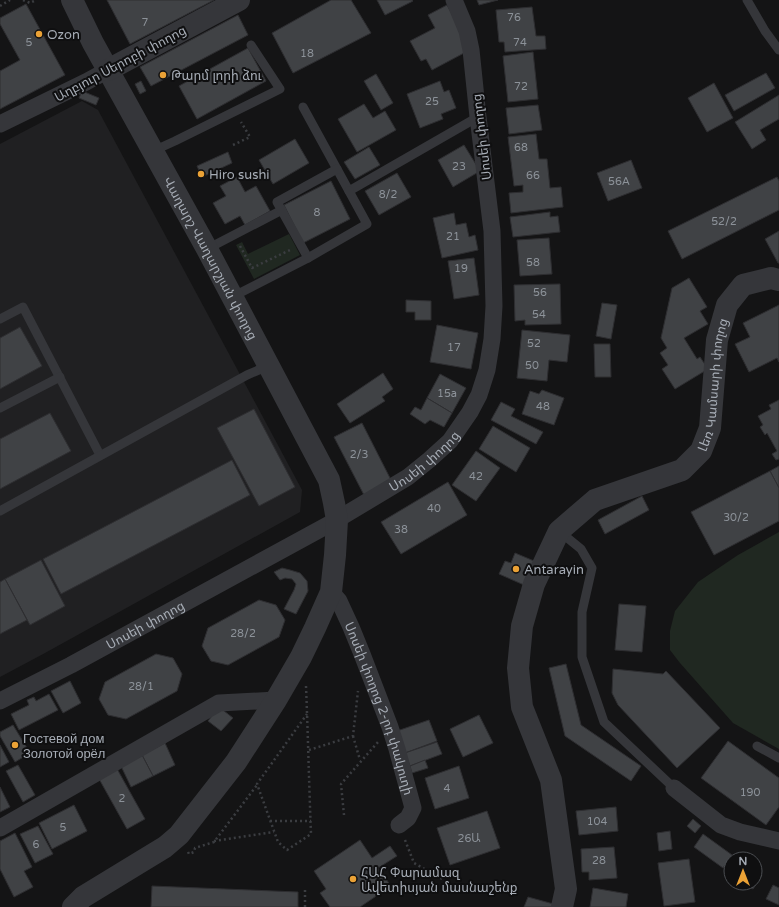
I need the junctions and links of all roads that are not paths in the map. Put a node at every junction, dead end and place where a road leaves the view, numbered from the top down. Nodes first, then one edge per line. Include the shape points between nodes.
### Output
1 (72, 0) edge
2 (239, 0) edge
3 (454, 0) edge
4 (747, 0) edge
5 (250, 45) dead end
6 (779, 50) edge
7 (108, 70) junction
8 (303, 108) dead end
9 (478, 117) junction
10 (0, 124) edge
11 (153, 151) junction
12 (337, 169) junction
13 (349, 191) junction
14 (282, 210) junction
15 (207, 250) junction
16 (308, 258) junction
17 (779, 280) edge
18 (232, 297) junction
19 (0, 320) edge
20 (268, 366) junction
21 (60, 378) junction
22 (0, 408) edge
23 (100, 455) junction
24 (0, 511) edge
25 (337, 520) junction
26 (559, 531) junction
27 (331, 592) junction
28 (276, 700) junction
29 (0, 701) edge
30 (757, 746) dead end
31 (779, 758) edge
32 (674, 788) joint
33 (399, 825) road end
34 (0, 828) edge
35 (778, 838) edge
36 (73, 907) edge
37 (562, 907) edge

1 - 7 street, Վաղարշ Վաղարշյան փողոց
2 - 7 street, Աղբյուր Սերոբի փողոց
3 - 9 street, Սոսեի փողոց via 467,31
4 - 6 lane
5 - 11 lane via 280,89
7 - 10 street, Աղբյուր Սերոբի փողոց
7 - 11 street, Վաղարշ Վաղարշյան փողոց
8 - 12 lane
9 - 13 lane
9 - 25 street, Սոսեի փողոց via 492,231 494,306 492,339 481,389 470,412 450,441 408,477
11 - 15 street, Վաղարշ Վաղարշյան փողոց
12 - 13 lane
12 - 14 lane via 277,202
13 - 16 lane via 367,224
14 - 15 lane
14 - 16 lane
15 - 18 street, Վաղարշ Վաղարշյան փողոց
16 - 18 lane
17 - 26 street, Լեռ Կամսարի փողոց via 771,278 744,285 727,305 717,340 710,428 701,451 682,470 595,500
18 - 20 street, Վաղարշ Վաղարշյան փողոց
19 - 21 lane via 23,307
20 - 23 lane
20 - 25 street, Վաղարշ Վաղարշյան փողոց via 329,480
21 - 22 lane
21 - 23 lane
23 - 24 lane
25 - 27 street
25 - 29 street, Սոսեի փողոց
26 - 32 lane via 581,549 592,568 582,612 582,657 604,722
26 - 37 street, Լեռ Կամսարի փողոց via 534,584 522,626 518,668 522,707 551,780 566,889
27 - 28 street via 301,657
27 - 33 street, Սոսեի փողոց 2-րդ փակուղի via 351,627 395,742 413,808 408,818
28 - 34 street via 219,703
28 - 36 street via 236,762 179,835 142,861 83,896
30 - 31 lane
32 - 35 street via 720,825 740,832

